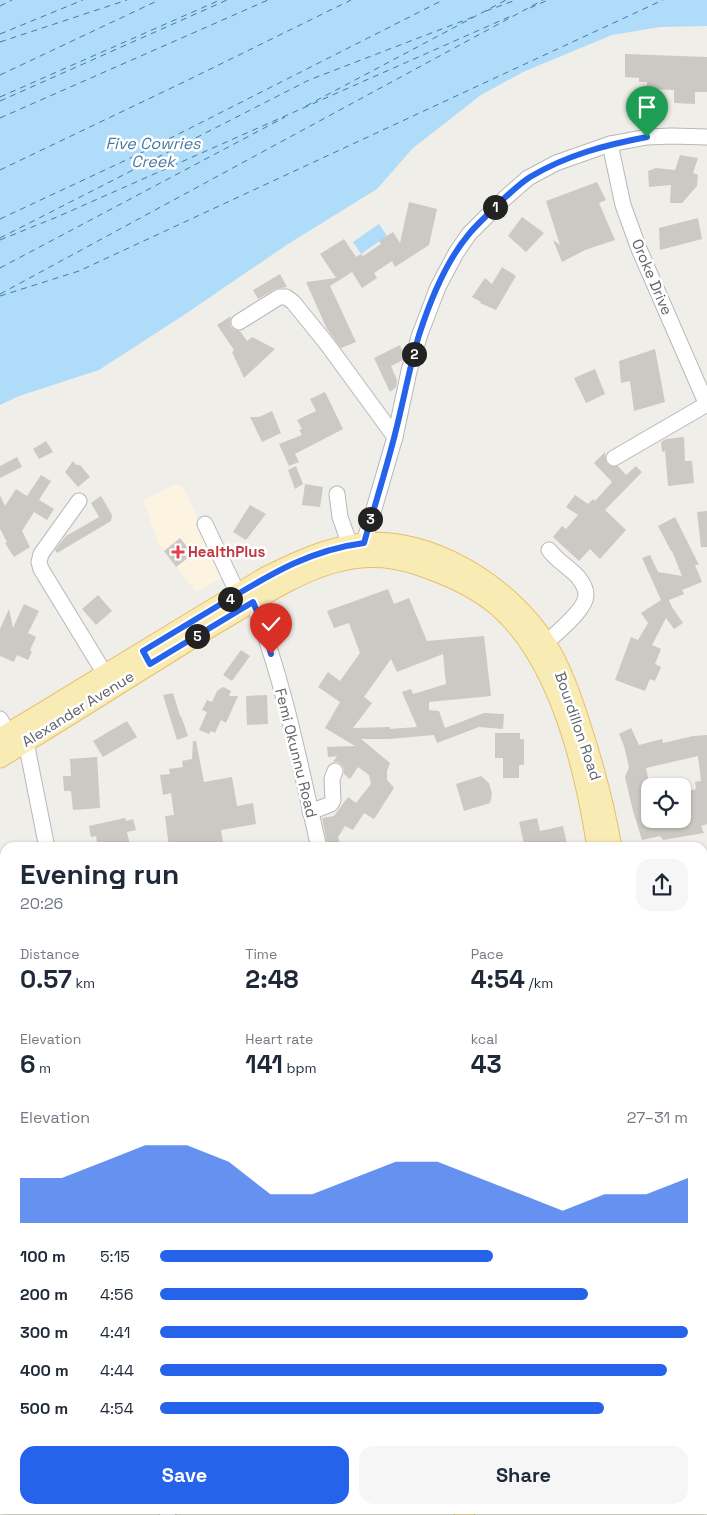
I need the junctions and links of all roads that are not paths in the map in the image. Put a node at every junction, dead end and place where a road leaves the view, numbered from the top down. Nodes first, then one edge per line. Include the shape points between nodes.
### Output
1 (707, 137) edge
2 (610, 144) junction
3 (238, 322) dead end
4 (707, 404) edge
5 (395, 437) junction
6 (614, 458) dead end
7 (337, 494) dead end
8 (79, 501) dead end
9 (205, 524) dead end
10 (361, 548) junction
11 (549, 550) dead end
12 (245, 598) junction
13 (546, 642) junction
14 (147, 657) junction
15 (105, 674) junction
16 (3, 730) edge
17 (26, 742) junction
18 (0, 758) edge
19 (335, 770) dead end
20 (310, 812) junction
21 (47, 842) edge
22 (318, 842) edge
23 (596, 842) edge
24 (611, 842) edge

1 - 2 street via 647,137
2 - 4 street, Oroke Drive via 623,205 639,249
2 - 5 street via 556,163 528,178 469,234 438,287 426,318 409,371
3 - 5 street via 279,297 293,302
4 - 6 street
5 - 10 street
7 - 10 street via 340,517
8 - 15 street via 39,562
9 - 12 street, Femi Okunnu Road
10 - 12 main road, Alexander Avenue via 324,552 293,563 265,577
10 - 13 main road, Bourdillon Road via 407,546 427,551 479,576 517,606
10 - 23 main road, Bourdillon Road via 466,584 497,606 520,631 548,677 566,720 582,772
11 - 13 street via 583,583 586,596 574,616
12 - 14 main road, Alexander Avenue
12 - 20 street, Femi Okunnu Road via 264,628
13 - 24 main road, Bourdillon Road via 565,680 588,748
14 - 15 main road, Alexander Avenue
14 - 17 main road, Alexander Avenue
15 - 16 main road, Alexander Avenue
17 - 18 main road, Alexander Avenue
17 - 21 street
19 - 20 street via 331,804
20 - 22 street, Femi Okunnu Road

